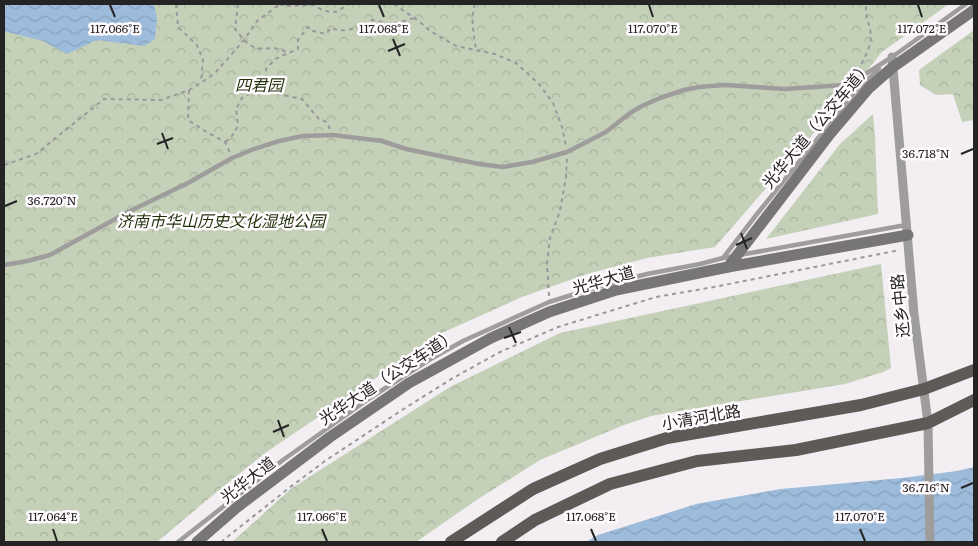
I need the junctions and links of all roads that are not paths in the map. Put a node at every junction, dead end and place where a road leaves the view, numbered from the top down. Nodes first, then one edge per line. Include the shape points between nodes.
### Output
1 (966, 4) edge
2 (974, 10) edge
3 (892, 62) junction
4 (908, 230) junction
5 (735, 256) junction
6 (725, 263) junction
7 (4, 265) edge
8 (974, 370) edge
9 (924, 389) junction
10 (974, 400) edge
11 (928, 422) junction
12 (178, 542) edge
13 (197, 542) edge
14 (451, 542) edge
15 (502, 542) edge
16 (930, 542) edge

1 - 3 lane, 光华大道（公交车道）
2 - 3 main road
3 - 4 street, 还乡中路
3 - 5 main road via 830,134
3 - 6 lane, 光华大道（公交车道） via 856,91 762,207
3 - 7 lane via 844,85 785,88 725,85 684,90 636,109 606,132 567,152 503,166 406,149 382,141 332,135 279,141 232,158 50,255
4 - 5 lane
4 - 6 main road, 光华大道
4 - 9 street, 还乡中路
5 - 6 main road
6 - 12 lane, 光华大道（公交车道） via 700,264 604,285 549,302 463,341 370,398 283,460
6 - 13 main road, 光华大道 via 616,290 550,312 491,338 409,383 330,437 236,508
8 - 9 main road, 小清河北路
9 - 11 street, 还乡中路
9 - 14 main road, 小清河北路 via 861,406 667,438 600,459 533,489
10 - 11 main road
11 - 15 main road via 796,450 697,461 610,484 535,520
11 - 16 street, 还乡中路

